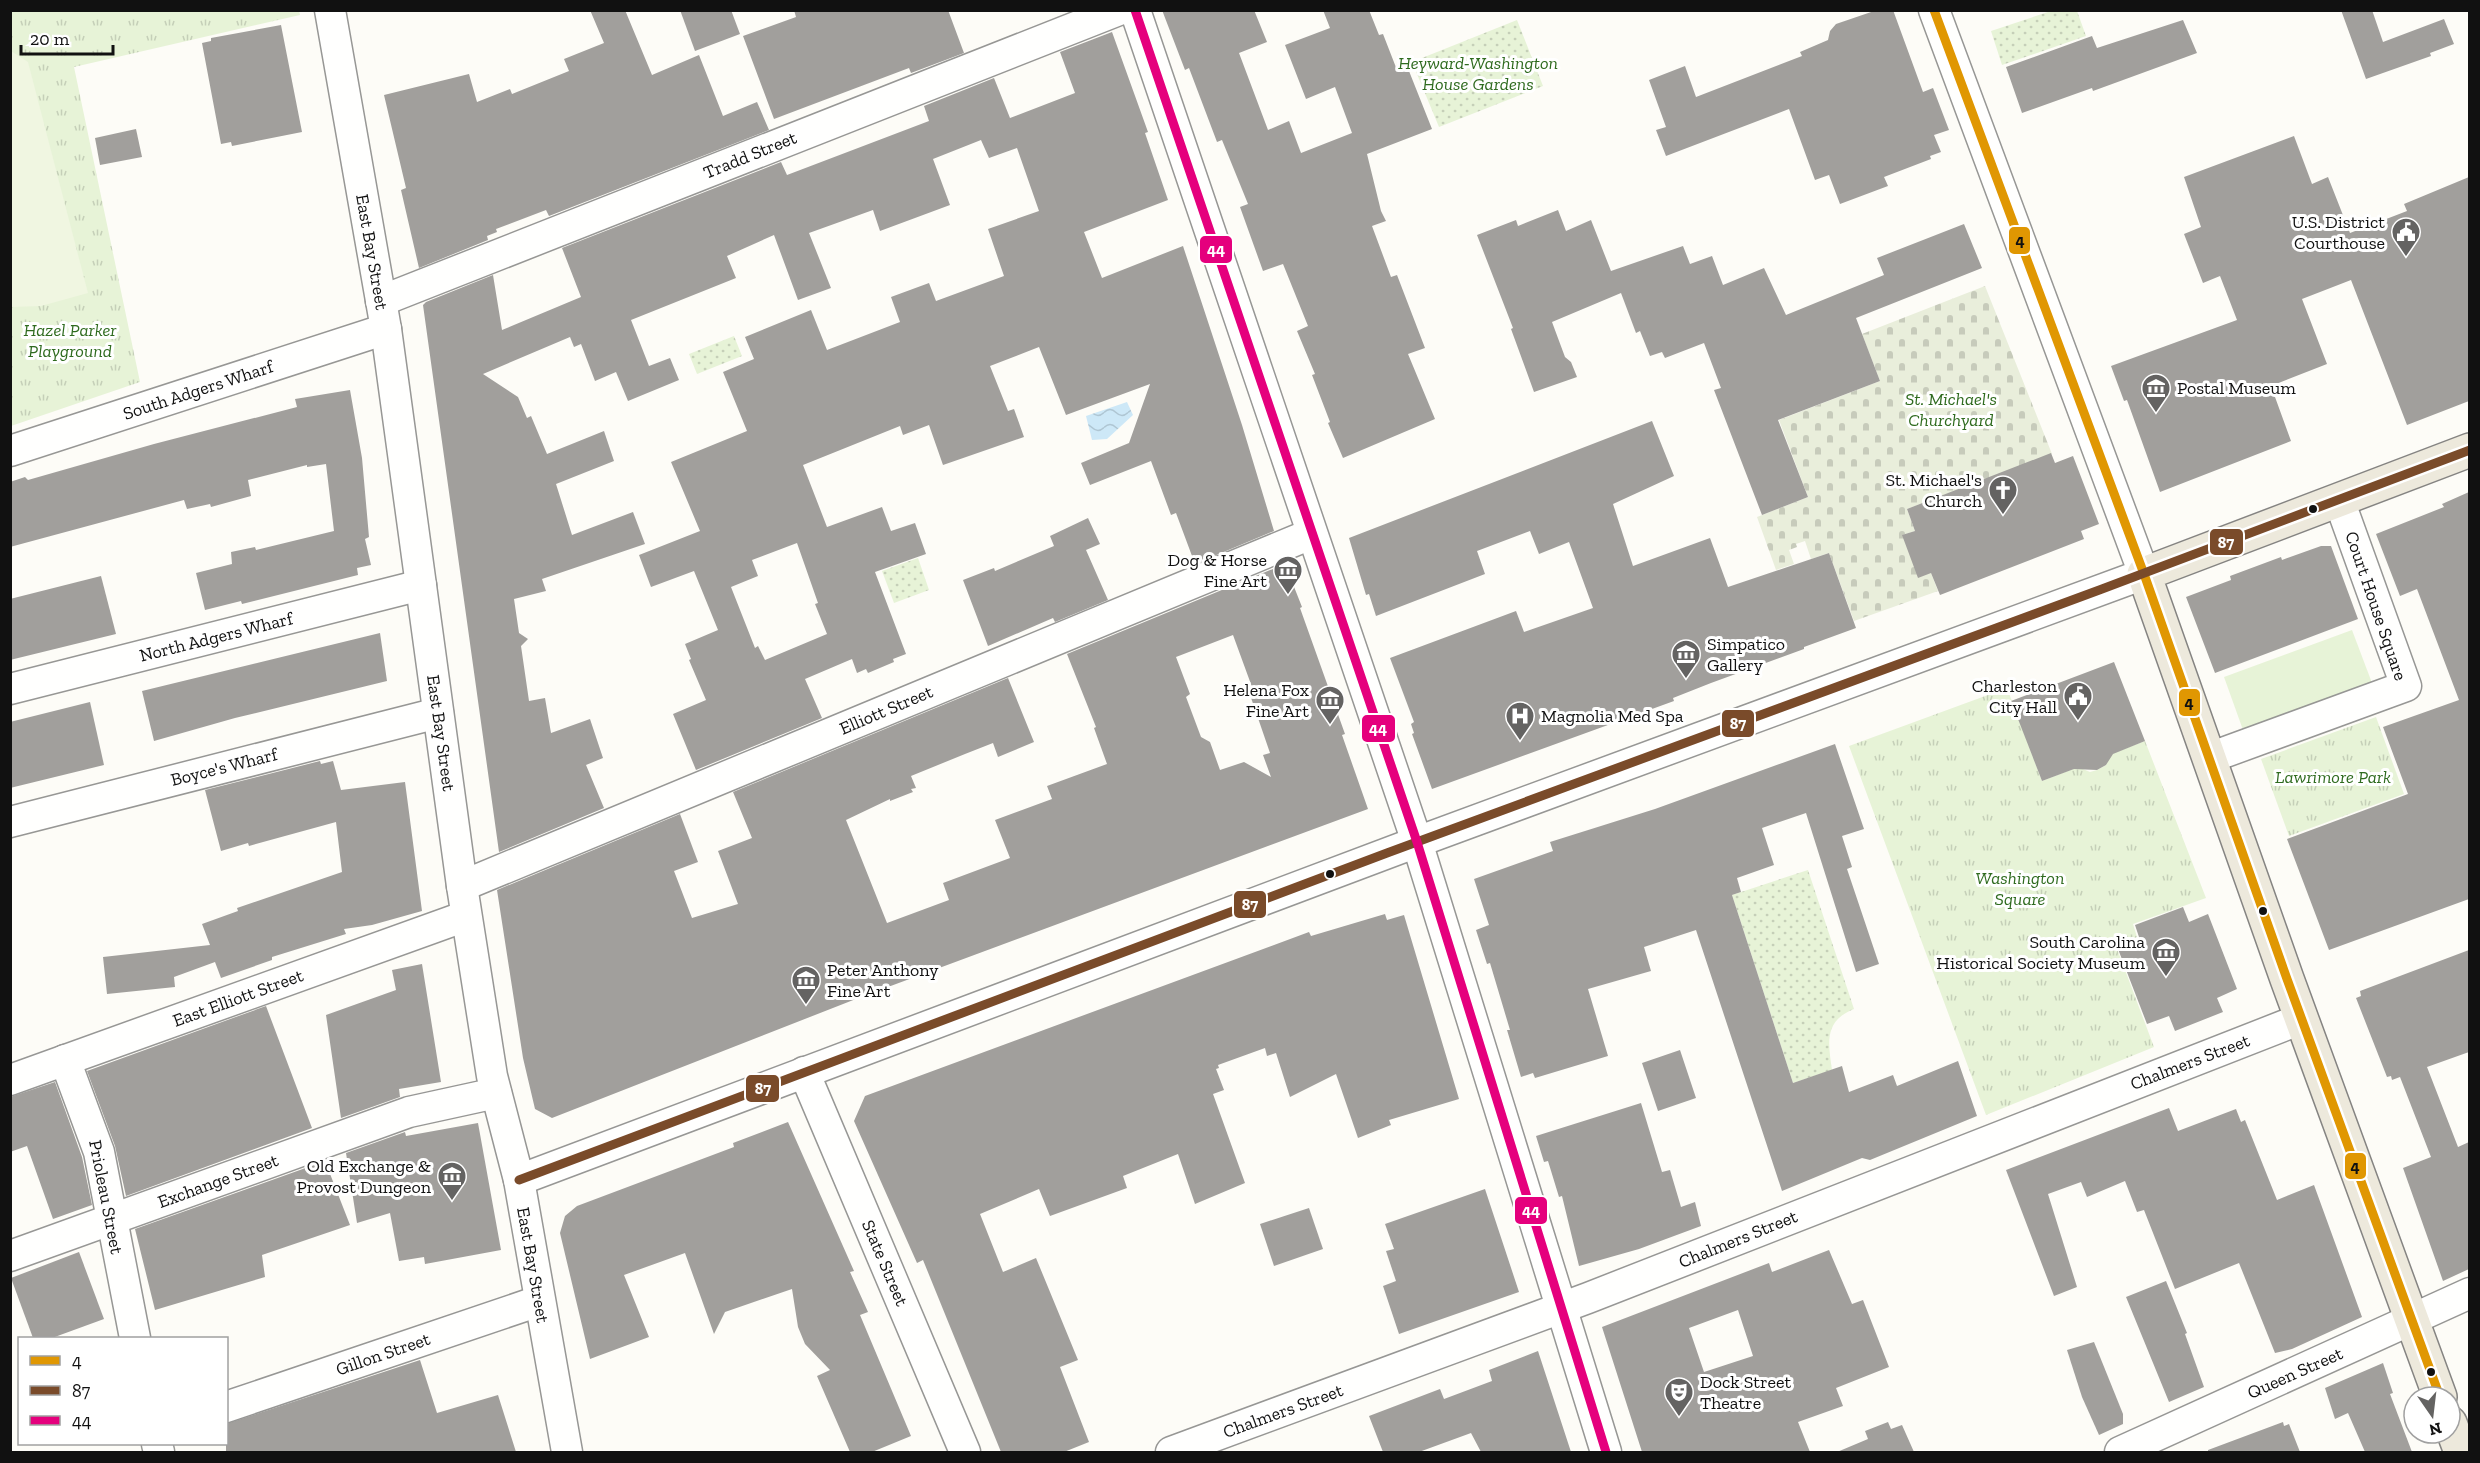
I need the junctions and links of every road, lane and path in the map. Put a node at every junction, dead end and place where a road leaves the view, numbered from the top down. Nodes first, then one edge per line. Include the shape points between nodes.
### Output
1 (330, 10) edge
2 (1119, 10) edge
3 (1135, 10) edge
4 (1934, 10) edge
5 (383, 315) junction
6 (2469, 450) edge
7 (10, 451) edge
8 (2339, 500) junction
9 (1311, 534) junction
10 (2144, 574) junction
11 (421, 585) junction
12 (10, 689) edge
13 (438, 713) junction
14 (2210, 758) junction
15 (10, 822) edge
16 (1417, 842) junction
17 (462, 886) junction
18 (466, 916) junction
19 (2301, 1018) junction
20 (65, 1060) junction
21 (804, 1072) junction
22 (10, 1080) edge
23 (496, 1093) junction
24 (519, 1180) junction
25 (110, 1220) junction
26 (10, 1256) edge
27 (2469, 1293) edge
28 (539, 1301) junction
29 (1561, 1309) junction
30 (2412, 1320) junction
31 (135, 1337) edge
32 (2436, 1385) edge
33 (228, 1406) edge
34 (567, 1452) edge
35 (965, 1452) edge
36 (1171, 1452) edge
37 (1606, 1452) edge
38 (2120, 1452) edge

1 - 5 street, East Bay Street
2 - 5 street, Tradd Street
3 - 9 street
4 - 10 street
5 - 7 street, South Adgers Wharf
5 - 11 street, East Bay Street
6 - 8 main road
8 - 10 main road
8 - 14 street, Court House Square via 2406,686
9 - 16 street
9 - 17 street, Elliott Street
10 - 14 main road
10 - 16 street
11 - 12 street, North Adgers Wharf
11 - 13 street, East Bay Street
13 - 15 street, Boyce's Wharf
13 - 17 street, East Bay Street
14 - 19 main road
16 - 21 street
16 - 29 street
17 - 18 street, East Bay Street
18 - 20 street, East Elliott Street
18 - 23 street, East Bay Street
19 - 29 street, Chalmers Street
19 - 30 main road
20 - 22 street, East Elliott Street
20 - 25 street, Prioleau Street via 93,1133
21 - 24 street
21 - 35 street, State Street
23 - 24 street, East Bay Street
23 - 25 street, Exchange Street via 409,1112
24 - 28 street, East Bay Street
25 - 26 street, Exchange Street
25 - 31 street, Prioleau Street
27 - 30 street, Queen Street
28 - 33 street, Gillon Street
28 - 34 street, East Bay Street
29 - 36 street, Chalmers Street
29 - 37 street
30 - 32 main road
30 - 38 street, Queen Street

